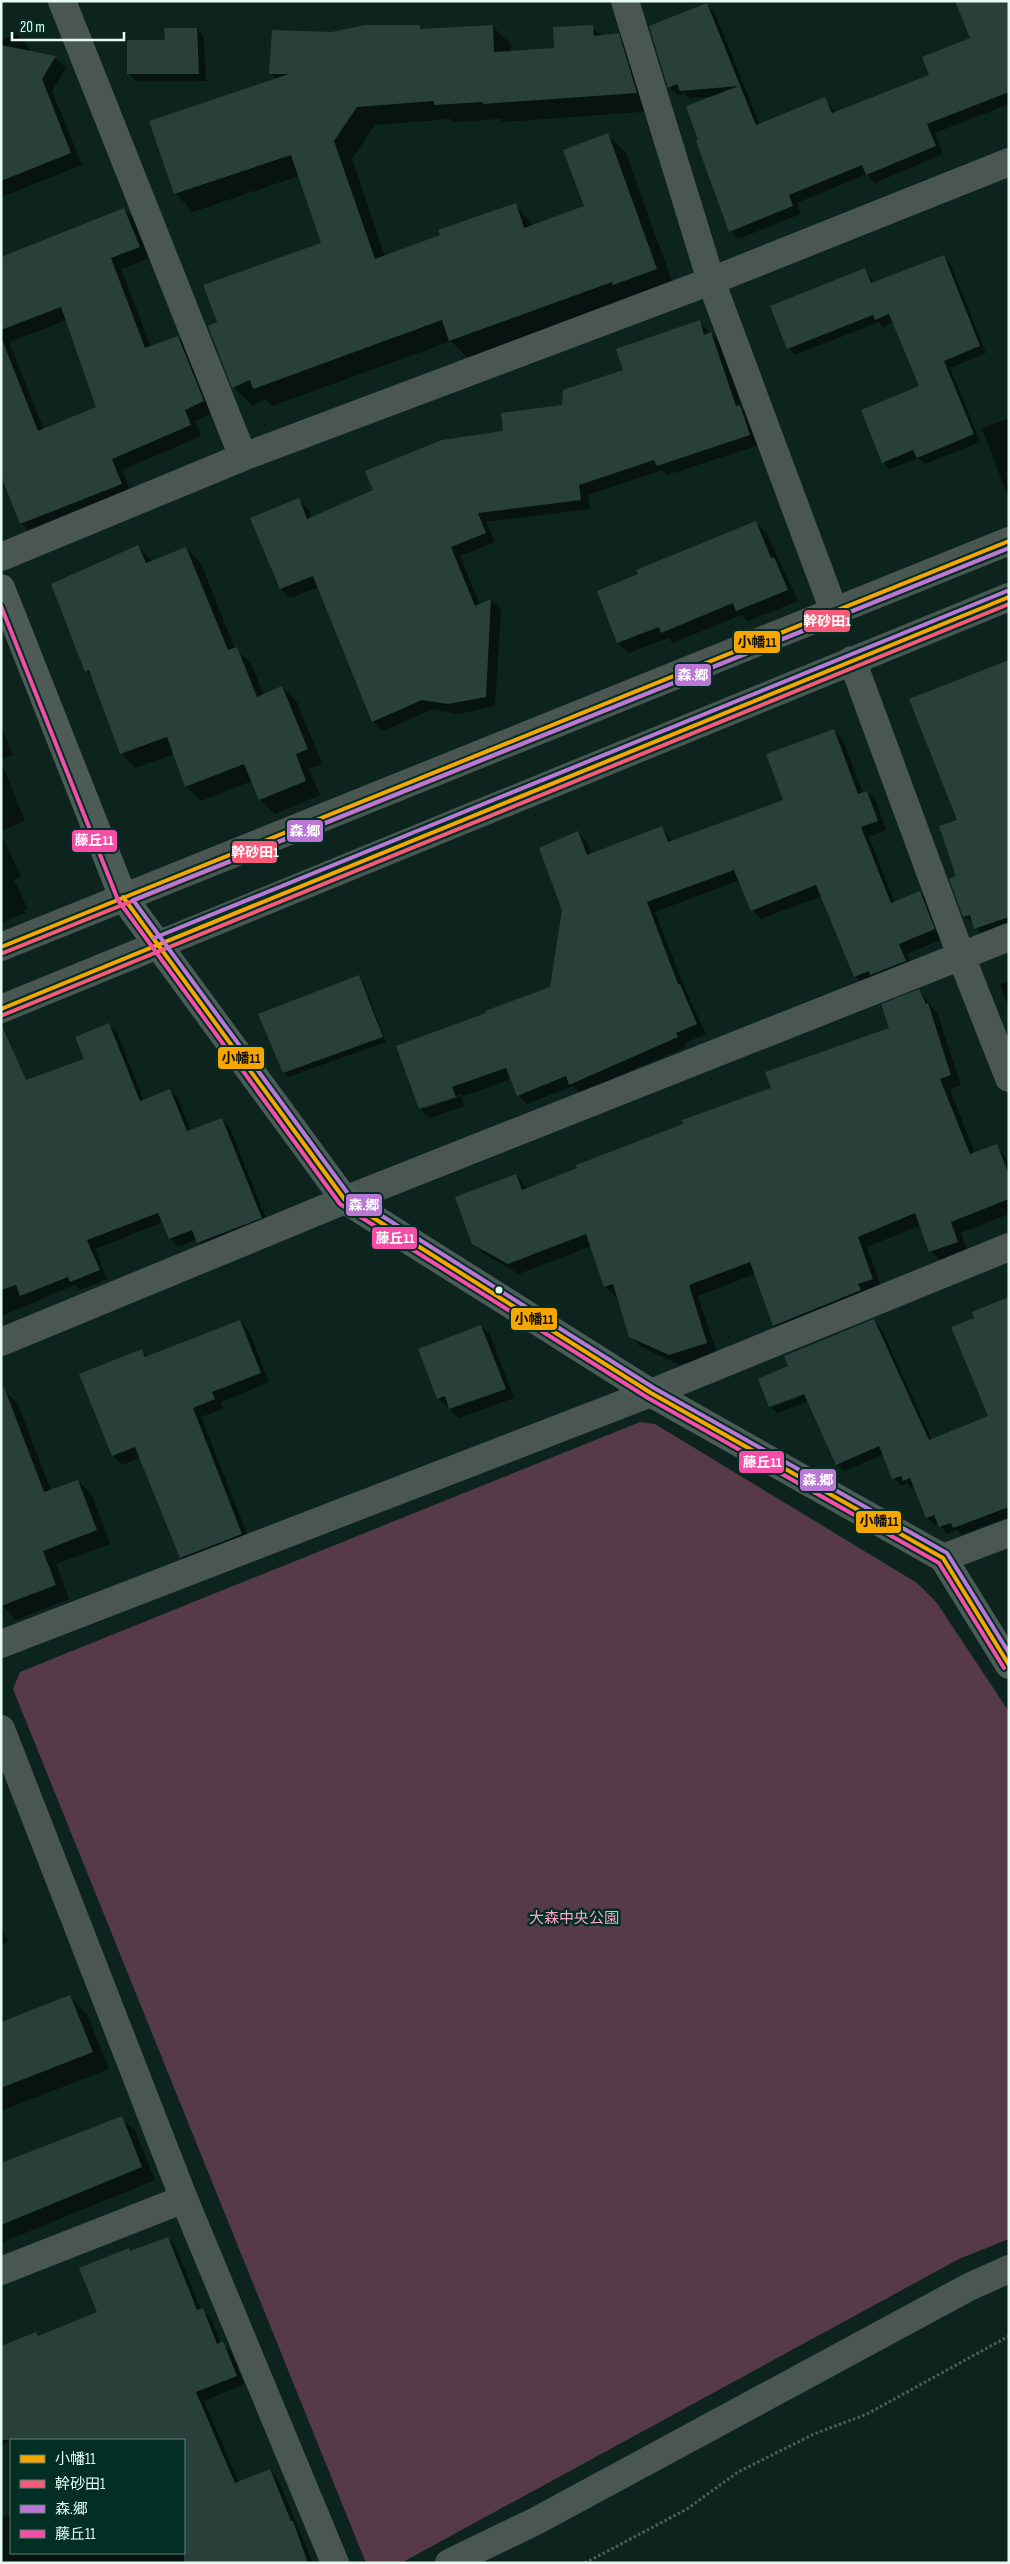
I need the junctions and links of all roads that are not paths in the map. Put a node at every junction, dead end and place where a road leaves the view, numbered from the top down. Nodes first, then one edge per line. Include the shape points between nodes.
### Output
1 (62, 1) edge
2 (625, 1) edge
3 (1009, 162) edge
4 (711, 282) junction
5 (243, 457) junction
6 (1009, 541) edge
7 (1, 557) edge
8 (1, 588) edge
9 (1009, 597) edge
10 (834, 611) junction
11 (852, 660) junction
12 (123, 898) junction
13 (1009, 937) edge
14 (156, 944) junction
15 (1, 947) edge
16 (961, 956) junction
17 (1, 1009) edge
18 (1009, 1078) edge
19 (345, 1200) junction
20 (1009, 1247) edge
21 (1, 1342) edge
22 (651, 1393) junction
23 (1009, 1533) edge
24 (943, 1558) junction
25 (1, 1644) edge
26 (1009, 1665) edge
27 (1, 1729) edge
28 (184, 2199) junction
29 (1009, 2269) edge
30 (1, 2271) edge
31 (335, 2563) edge
32 (449, 2563) edge

1 - 5 street
2 - 4 street
3 - 4 street
4 - 5 street
4 - 10 street
5 - 7 street
6 - 10 street
8 - 12 main road
9 - 11 street
10 - 12 street
11 - 14 street
11 - 16 street
12 - 14 main road
12 - 15 street
13 - 16 street
14 - 17 street
14 - 19 main road
16 - 18 street
16 - 19 street
19 - 21 street
19 - 22 main road
20 - 22 street
22 - 24 main road
22 - 25 street
23 - 24 street
24 - 26 main road
27 - 28 street
28 - 30 street
28 - 31 street
29 - 32 street via 969,2287 536,2521

